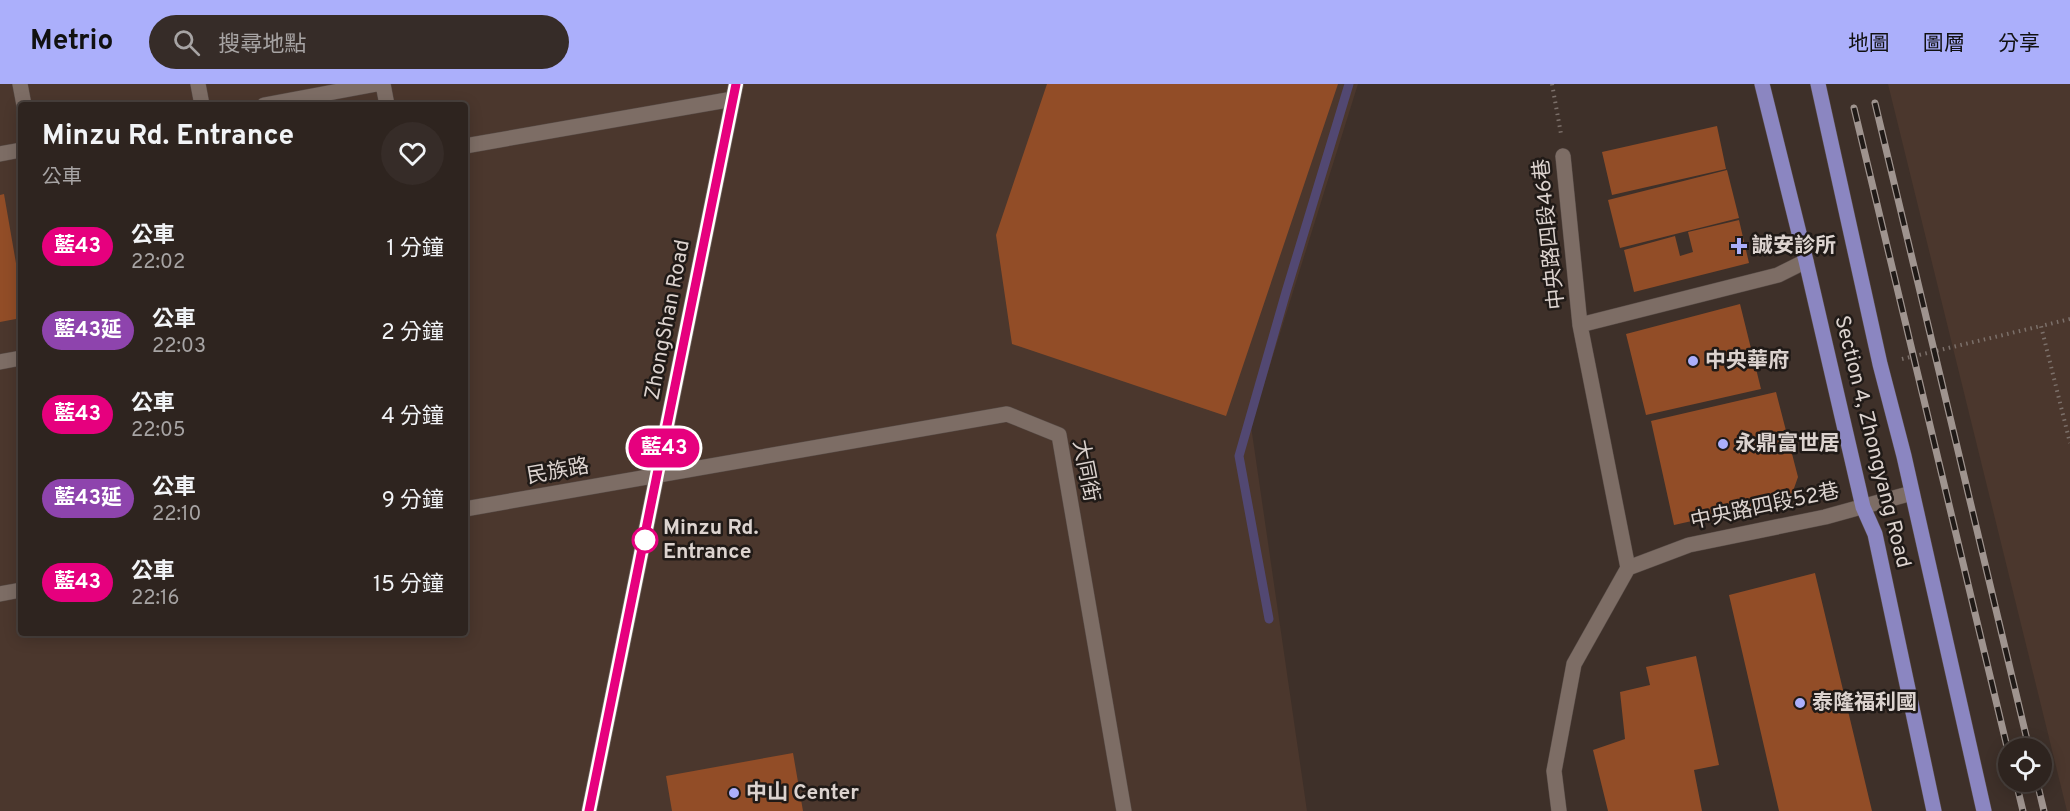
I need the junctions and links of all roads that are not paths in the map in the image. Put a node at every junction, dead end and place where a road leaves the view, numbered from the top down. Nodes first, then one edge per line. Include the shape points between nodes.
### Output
1 (20, 84) edge
2 (198, 84) edge
3 (377, 84) edge
4 (383, 84) edge
5 (1762, 84) edge
6 (1818, 84) edge
7 (735, 91) edge
8 (23, 102) edge
9 (201, 102) edge
10 (280, 102) edge
11 (386, 102) edge
12 (468, 145) edge
13 (18, 151) edge
14 (0, 154) edge
15 (1563, 156) road end
16 (1806, 261) junction
17 (1580, 325) junction
18 (18, 359) edge
19 (0, 362) edge
20 (658, 476) junction
21 (1912, 493) junction
22 (468, 507) edge
23 (1863, 507) junction
24 (1629, 568) junction
25 (18, 591) edge
26 (0, 594) edge
27 (589, 811) edge
28 (1124, 811) edge
29 (1559, 811) edge
30 (1934, 811) edge
31 (1984, 811) edge

1 - 8 street
2 - 9 street
3 - 10 street
4 - 11 street
5 - 16 main road, Section 4, Zhongyang Road
6 - 21 main road, Section 4, Zhongyang Road
7 - 12 street
7 - 20 street, ZhongShan Road
13 - 14 street
15 - 17 street, 中央路四段46巷
16 - 17 street, 中央路四段46巷 via 1778,275
16 - 23 main road, Section 4, Zhongyang Road
17 - 24 street
18 - 19 street
20 - 22 street, 民族路
20 - 27 street, ZhongShan Road
20 - 28 street, 大同街 via 1007,414 1059,435
21 - 23 street, 中央路四段52巷
21 - 31 main road, Section 4, Zhongyang Road
23 - 24 street, 中央路四段52巷 via 1689,545
23 - 30 main road, Section 4, Zhongyang Road via 1875,534
24 - 29 street via 1574,664 1554,771
25 - 26 street

